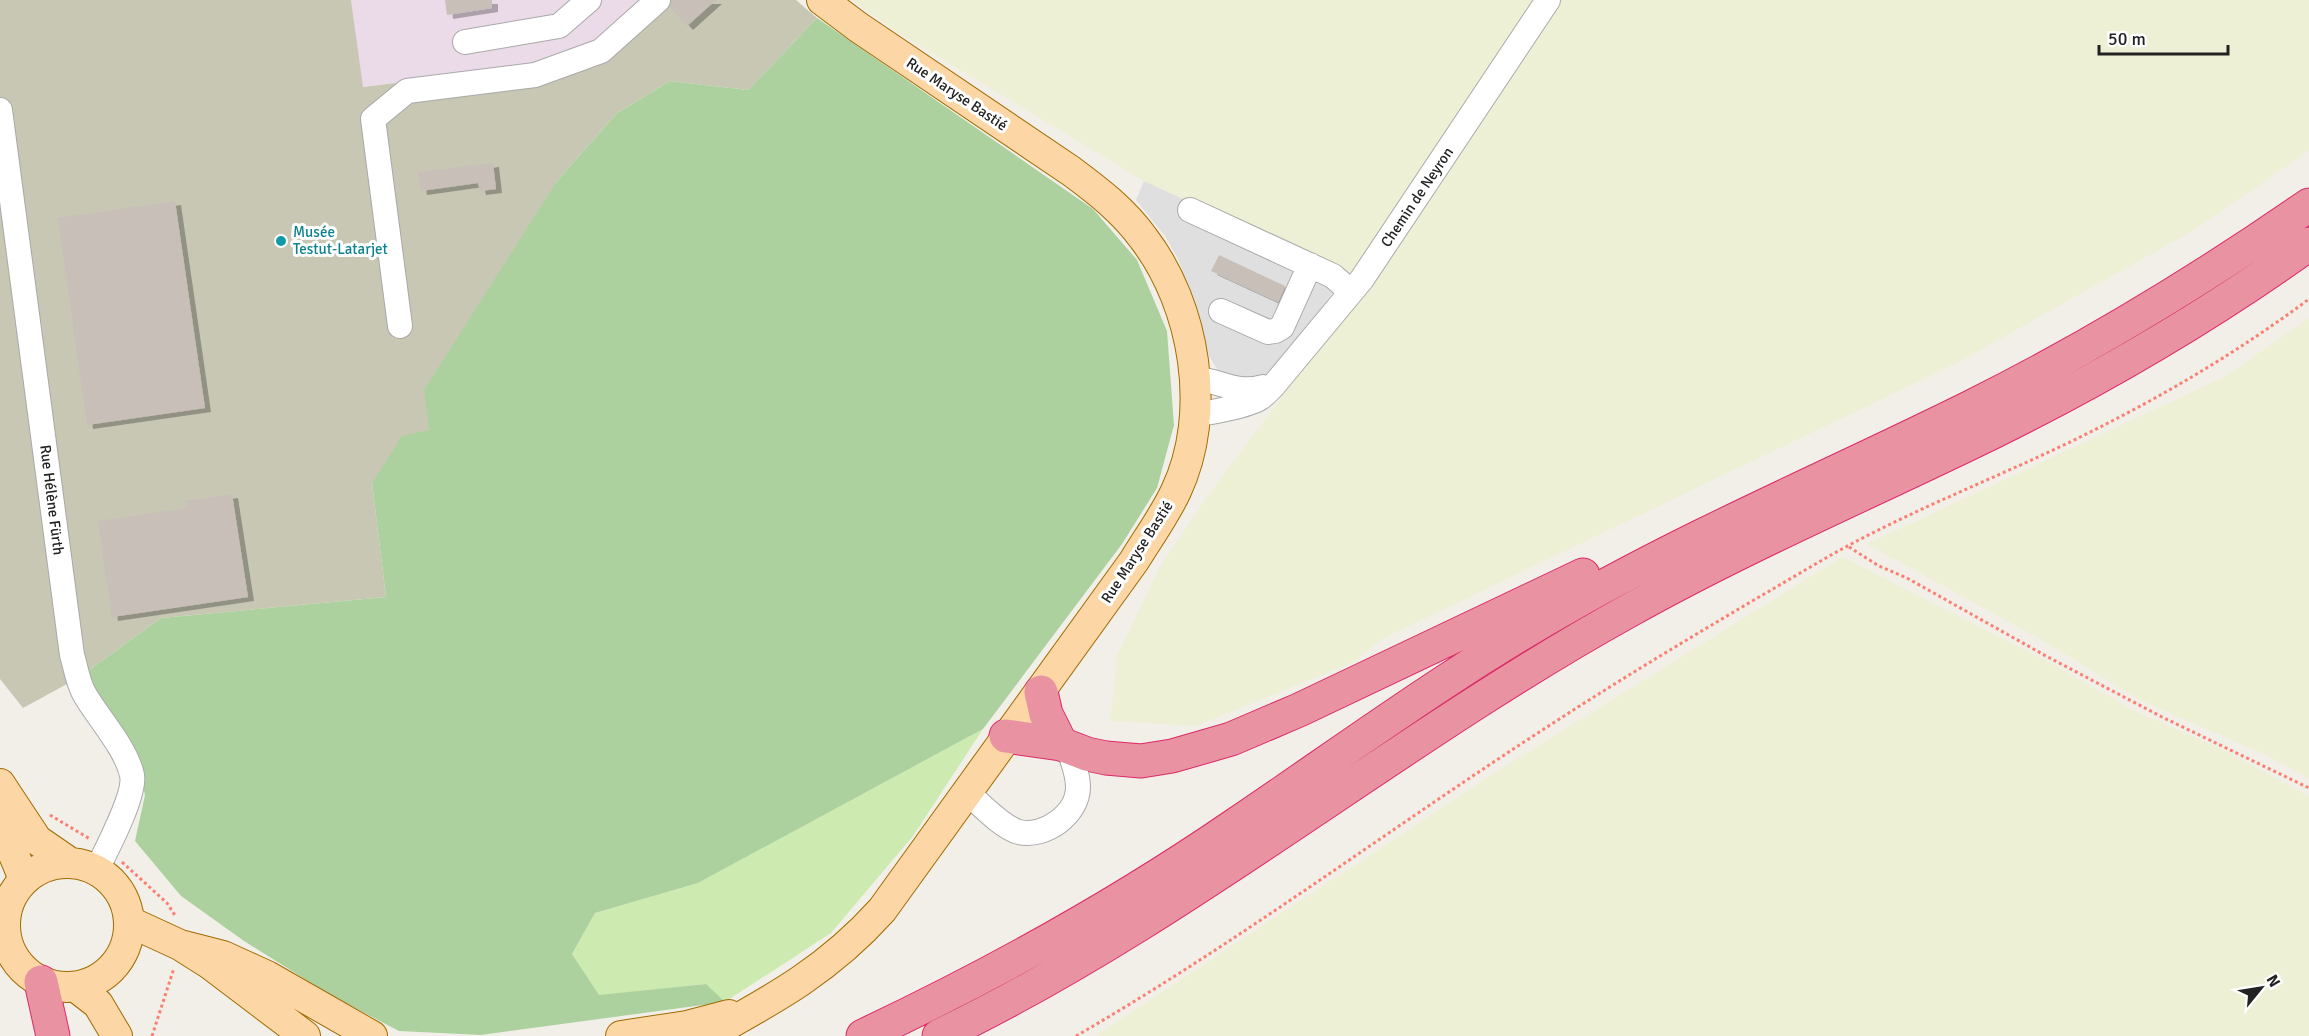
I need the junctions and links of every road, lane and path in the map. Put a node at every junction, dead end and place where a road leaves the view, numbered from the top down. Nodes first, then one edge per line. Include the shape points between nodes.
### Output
1 (589, 0) edge
2 (658, 0) edge
3 (822, 0) edge
4 (1548, 0) edge
5 (465, 42) dead end
6 (0, 110) edge
7 (5, 182) edge
8 (2309, 205) edge
9 (1190, 210) dead end
10 (2309, 244) edge
11 (1310, 265) junction
12 (1357, 286) junction
13 (2309, 299) edge
14 (1221, 311) dead end
15 (400, 326) dead end
16 (1195, 379) junction
17 (1274, 385) junction
18 (1194, 414) junction
19 (1780, 498) junction
20 (1848, 546) junction
21 (1041, 692) junction
22 (1006, 736) junction
23 (1064, 745) junction
24 (0, 784) edge
25 (2309, 788) edge
26 (968, 793) junction
27 (52, 817) dead end
28 (0, 822) edge
29 (91, 860) junction
30 (24, 879) junction
31 (130, 922) junction
32 (3, 932) edge
33 (180, 945) junction
34 (40, 982) junction
35 (76, 987) junction
36 (760, 1006) junction
37 (997, 1008) junction
38 (53, 1036) edge
39 (117, 1036) edge
40 (152, 1036) edge
41 (305, 1036) edge
42 (372, 1036) edge
43 (621, 1036) edge
44 (707, 1036) edge
45 (863, 1036) edge
46 (939, 1036) edge
47 (952, 1036) edge
48 (1076, 1036) edge

1 - 5 street via 559,26
2 - 15 street via 600,51 535,75 407,91 373,119
3 - 16 main road, Rue Maryse Bastié via 1071,171 1125,215 1145,240 1174,290 1192,346
4 - 12 street, Chemin de Neyron
6 - 7 street, Rue Hélène Fürth
7 - 29 street, Rue Hélène Fürth via 72,655 83,692 117,743 132,776 127,802
8 - 19 highway via 2160,304 2077,350
9 - 11 street
10 - 37 highway via 2180,329 2093,380 1744,550 1620,615 1422,736 1167,908
11 - 12 street
11 - 14 street via 1282,327 1275,332
12 - 17 street, Chemin de Neyron
13 - 20 path via 2180,383 2104,426
16 - 17 street via 1234,389
16 - 18 main road, Rue Maryse Bastié
17 - 18 street, Chemin de Neyron via 1249,402
18 - 21 main road, Rue Maryse Bastié via 1190,447 1176,491 1134,561
19 - 23 highway via 1752,494 1347,688 1231,739 1141,761 1106,759
19 - 45 highway via 1568,606 1425,695 1234,826 1122,897 982,978
20 - 25 path via 2162,717
20 - 48 path via 1546,727 1194,964
21 - 22 main road, Rue Maryse Bastié
21 - 23 highway via 1046,714
22 - 23 highway
22 - 26 main road, Rue Maryse Bastié
23 - 26 street via 1075,768 1078,788 1070,810 1056,824 1039,832 1018,832
24 - 29 main road via 37,840
26 - 36 main road, Rue Maryse Bastié via 866,928 823,967
27 - 29 path
28 - 30 main road via 13,843
29 - 30 main road via 53,863
29 - 31 main road via 120,891
29 - 33 path via 167,903 177,920
30 - 32 main road via 11,896
31 - 33 main road
31 - 35 main road via 121,957 109,972
32 - 34 main road via 21,967
33 - 40 path
33 - 41 main road via 243,987
33 - 42 main road via 223,956 267,976
34 - 35 main road
34 - 38 highway
35 - 39 main road via 98,1004
36 - 43 main road, Rue Maryse Bastié via 687,1026
36 - 44 main road, Rue Maryse Bastié
37 - 46 highway
37 - 47 highway

